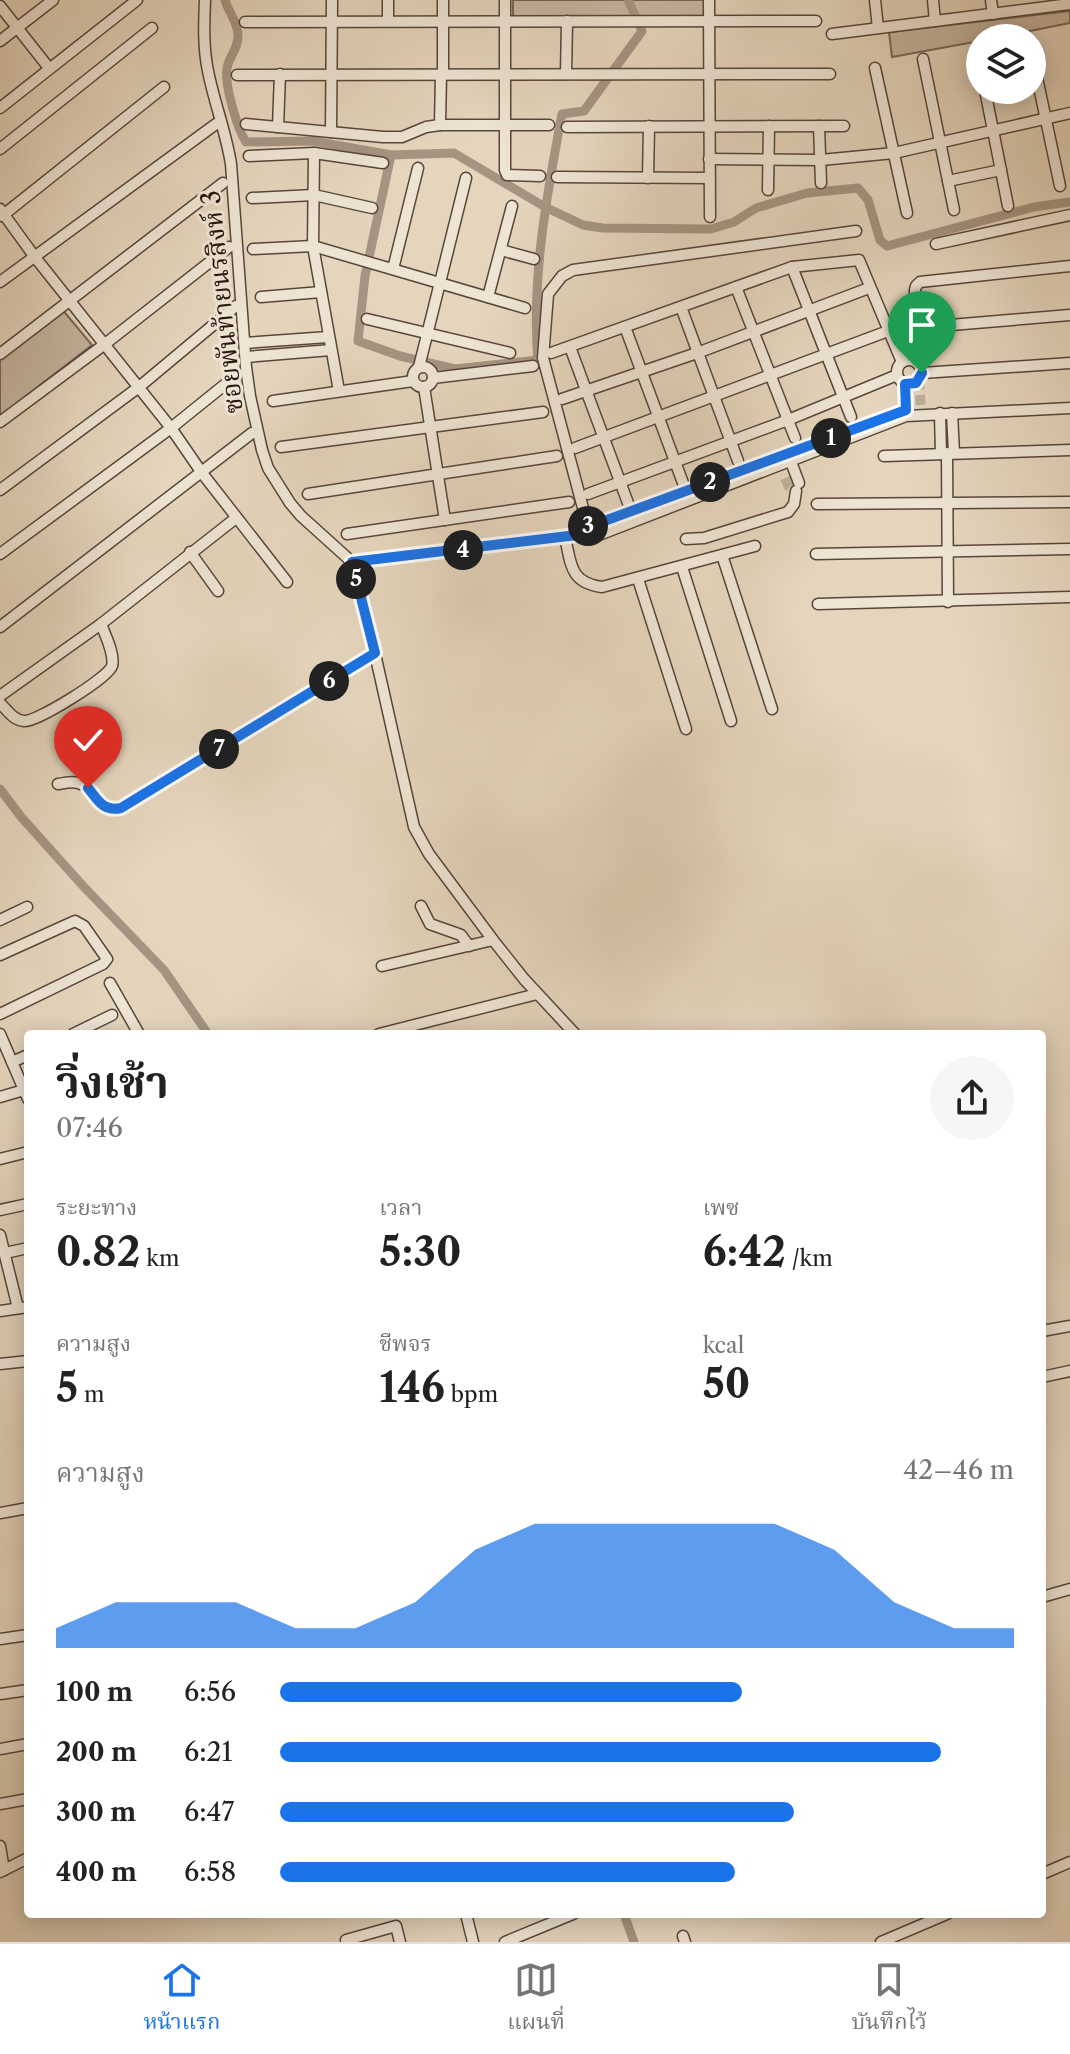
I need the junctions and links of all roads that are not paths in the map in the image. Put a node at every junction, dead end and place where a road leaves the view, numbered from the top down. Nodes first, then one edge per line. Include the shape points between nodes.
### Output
1 (53, 0) edge
2 (136, 0) edge
3 (205, 0) edge
4 (332, 0) edge
5 (388, 0) edge
6 (443, 0) edge
7 (505, 0) edge
8 (709, 0) edge
9 (875, 0) edge
10 (933, 0) edge
11 (991, 0) edge
12 (1048, 4) edge
13 (1070, 4) edge
14 (0, 6) edge
15 (993, 14) junction
16 (388, 21) junction
17 (443, 21) junction
18 (505, 21) junction
19 (567, 21) junction
20 (709, 21) junction
21 (816, 21) dead end
22 (935, 21) junction
23 (245, 22) dead end
24 (332, 22) junction
25 (17, 27) junction
26 (152, 28) dead end
27 (878, 28) junction
28 (832, 34) dead end
29 (0, 41) edge
30 (923, 59) dead end
31 (49, 68) junction
32 (875, 68) dead end
33 (280, 74) junction
34 (332, 74) junction
35 (442, 74) junction
36 (505, 74) junction
37 (566, 74) junction
38 (709, 74) junction
39 (830, 74) dead end
40 (237, 75) dead end
41 (164, 87) dead end
42 (988, 104) edge
43 (1043, 104) edge
44 (0, 108) edge
45 (1070, 113) edge
46 (1046, 118) junction
47 (216, 124) dead end
48 (246, 124) dead end
49 (440, 125) junction
50 (505, 125) junction
51 (549, 125) dead end
52 (649, 126) junction
53 (709, 126) junction
54 (769, 126) junction
55 (819, 126) junction
56 (844, 126) dead end
57 (278, 127) junction
58 (567, 127) dead end
59 (993, 130) junction
60 (331, 132) junction
61 (941, 142) junction
62 (0, 149) edge
63 (314, 153) junction
64 (894, 153) junction
65 (249, 156) dead end
66 (709, 159) junction
67 (769, 160) junction
68 (821, 160) junction
69 (383, 163) dead end
70 (418, 168) dead end
71 (1001, 170) junction
72 (540, 176) dead end
73 (557, 177) dead end
74 (466, 178) dead end
75 (648, 178) junction
76 (709, 178) junction
77 (948, 181) junction
78 (223, 183) dead end
79 (821, 183) dead end
80 (1060, 186) dead end
81 (768, 190) dead end
82 (314, 195) junction
83 (252, 198) dead end
84 (512, 206) dead end
85 (1008, 206) dead end
86 (372, 208) dead end
87 (954, 210) dead end
88 (907, 213) dead end
89 (1, 214) edge
90 (1070, 215) edge
91 (710, 217) dead end
92 (856, 231) dead end
93 (936, 244) dead end
94 (313, 246) junction
95 (229, 247) dead end
96 (253, 249) dead end
97 (501, 250) junction
98 (34, 256) junction
99 (534, 259) dead end
100 (1070, 266) edge
101 (792, 267) junction
102 (393, 269) junction
103 (0, 282) edge
104 (440, 283) junction
105 (736, 287) junction
106 (869, 288) junction
107 (321, 292) junction
108 (261, 297) dead end
109 (488, 297) junction
110 (70, 301) junction
111 (236, 306) dead end
112 (681, 307) junction
113 (525, 308) dead end
114 (808, 312) junction
115 (1070, 315) edge
116 (367, 319) dead end
117 (625, 327) junction
118 (915, 328) junction
119 (888, 331) junction
120 (754, 332) junction
121 (428, 333) junction
122 (328, 337) junction
123 (245, 343) junction
124 (105, 344) junction
125 (570, 347) junction
126 (331, 350) junction
127 (510, 353) dead end
128 (551, 353) dead end
129 (697, 353) junction
130 (0, 354) edge
131 (827, 355) junction
132 (246, 357) junction
133 (908, 361) junction
134 (1070, 363) edge
135 (533, 366) dead end
136 (419, 367) junction
137 (642, 372) junction
138 (922, 373) junction
139 (238, 374) dead end
140 (771, 376) junction
141 (433, 378) junction
142 (901, 380) junction
143 (413, 381) junction
144 (139, 387) junction
145 (424, 387) junction
146 (339, 391) junction
147 (585, 391) junction
148 (713, 397) junction
149 (843, 398) junction
150 (562, 399) dead end
151 (273, 401) dead end
152 (1070, 402) edge
153 (1070, 408) edge
154 (906, 410) junction
155 (543, 412) dead end
156 (940, 413) junction
157 (952, 413) junction
158 (851, 417) dead end
159 (658, 418) junction
160 (788, 420) junction
161 (0, 422) edge
162 (430, 427) junction
163 (171, 428) junction
164 (252, 433) dead end
165 (603, 437) junction
166 (795, 438) dead end
167 (730, 442) junction
168 (281, 447) dead end
169 (575, 448) dead end
170 (1070, 450) edge
171 (947, 453) junction
172 (557, 456) dead end
173 (884, 456) dead end
174 (738, 461) dead end
175 (675, 463) junction
176 (786, 464) junction
177 (202, 473) junction
178 (438, 474) junction
179 (785, 478) dead end
180 (621, 483) junction
181 (683, 483) dead end
182 (0, 490) edge
183 (308, 494) dead end
184 (588, 494) dead end
185 (569, 502) dead end
186 (947, 502) junction
187 (1070, 502) edge
188 (628, 503) dead end
189 (817, 504) dead end
190 (236, 518) junction
191 (445, 520) junction
192 (590, 532) junction
193 (347, 534) dead end
194 (565, 537) junction
195 (686, 539) dead end
196 (755, 546) dead end
197 (1070, 549) edge
198 (190, 552) junction
199 (948, 552) junction
200 (0, 554) edge
201 (816, 554) dead end
202 (722, 555) junction
203 (352, 562) junction
204 (682, 567) junction
205 (638, 579) junction
206 (287, 582) dead end
207 (218, 591) dead end
208 (1070, 597) edge
209 (948, 602) junction
210 (818, 604) dead end
211 (101, 624) junction
212 (0, 627) edge
213 (375, 653) junction
214 (0, 696) edge
215 (0, 703) edge
216 (772, 709) dead end
217 (731, 721) dead end
218 (686, 729) dead end
219 (58, 784) dead end
220 (421, 906) dead end
221 (27, 907) dead end
222 (0, 920) edge
223 (493, 940) junction
224 (469, 946) junction
225 (0, 955) edge
226 (382, 966) dead end
227 (110, 983) dead end
228 (537, 994) junction
229 (0, 1014) edge
230 (112, 1015) dead end
231 (81, 1030) edge
232 (137, 1030) edge
233 (395, 1030) edge
234 (571, 1030) edge
235 (0, 1034) edge
236 (24, 1057) edge
237 (12, 1062) junction
238 (24, 1090) edge
239 (24, 1095) edge
240 (0, 1097) edge
241 (24, 1153) edge
242 (0, 1159) edge
243 (24, 1205) edge
244 (0, 1210) edge
245 (0, 1235) edge
246 (24, 1249) edge
247 (5, 1253) junction
248 (23, 1307) edge
249 (0, 1311) edge
250 (1070, 1326) edge
251 (1046, 1330) edge
252 (24, 1361) edge
253 (0, 1364) edge
254 (1070, 1371) edge
255 (1046, 1376) edge
256 (24, 1509) edge
257 (0, 1513) edge
258 (1070, 1589) edge
259 (1046, 1596) edge
260 (24, 1636) edge
261 (0, 1639) edge
262 (24, 1691) edge
263 (0, 1694) edge
264 (24, 1745) edge
265 (0, 1749) edge
266 (24, 1800) edge
267 (0, 1804) edge
268 (0, 1846) edge
269 (24, 1860) edge
270 (1070, 1862) edge
271 (2, 1871) edge
272 (1046, 1872) edge
273 (467, 1918) edge
274 (563, 1918) edge
275 (938, 1918) edge
276 (346, 1940) edge
277 (400, 1942) edge
278 (473, 1942) edge
279 (505, 1942) edge
280 (881, 1942) edge

1 - 25 street
2 - 31 street
3 - 123 street, ซอยพันท้ายนรสิงห์ 3 via 208,74 231,164
4 - 24 street
5 - 16 street
6 - 17 street
7 - 18 street
8 - 20 street
9 - 27 street
10 - 22 street
11 - 15 street
12 - 13 street
12 - 15 street
14 - 25 street
15 - 22 street
16 - 17 street
16 - 24 street
17 - 18 street
17 - 35 street
18 - 19 street
18 - 36 street
19 - 20 street
19 - 37 street
20 - 21 street
20 - 38 street
22 - 27 street
23 - 24 street
24 - 34 street
25 - 29 street
25 - 31 street
26 - 62 street
27 - 28 street
30 - 61 street
31 - 44 street
32 - 64 street
33 - 34 street
33 - 40 street
33 - 57 street
34 - 35 street
34 - 60 street
35 - 36 street
35 - 49 street
36 - 37 street
36 - 50 street
37 - 38 street
38 - 39 street
38 - 53 street
41 - 89 street
42 - 59 street
43 - 46 street
45 - 46 street
46 - 59 street
46 - 80 street
47 - 98 street
48 - 57 street
49 - 50 street
49 - 60 street via 402,137
50 - 51 street
50 - 72 street via 507,175
52 - 53 street
52 - 58 street
52 - 75 street
53 - 54 street
53 - 66 street
54 - 55 street
54 - 67 street
55 - 56 street
55 - 68 street
57 - 60 street
59 - 61 street
59 - 71 street
61 - 64 street
61 - 77 street
63 - 65 street
63 - 69 street
63 - 82 street
64 - 68 street
64 - 88 street
66 - 67 street
66 - 76 street
67 - 68 street
67 - 81 street
68 - 79 street
70 - 102 street
71 - 77 street
71 - 85 street
73 - 75 street
74 - 104 street
75 - 76 street
76 - 91 street
77 - 87 street
78 - 110 street
82 - 83 street
82 - 86 street
82 - 94 street
84 - 97 street
89 - 98 street
90 - 93 street
92 - 192 street via 573,270 562,276 548,294 543,358
94 - 96 street
94 - 102 street
94 - 107 street
95 - 124 street
97 - 99 street
97 - 109 street
98 - 103 street
98 - 110 street
100 - 118 street via 920,282 915,290
101 - 105 street
101 - 106 street via 859,260
101 - 114 street
102 - 104 street
104 - 109 street
104 - 121 street
105 - 112 street
105 - 120 street
106 - 114 street
106 - 119 street
107 - 108 street
107 - 122 street
109 - 113 street
110 - 124 street
110 - 130 street
111 - 144 street
112 - 117 street
112 - 129 street
114 - 120 street
114 - 131 street
115 - 118 street
116 - 121 street
117 - 125 street
117 - 137 street
118 - 133 street
119 - 131 street
119 - 133 street
120 - 129 street
120 - 140 street
121 - 127 street
121 - 136 street
122 - 123 street
122 - 126 street
123 - 132 street, ซอยพันท้ายนรสิงห์ 3
124 - 144 street
124 - 161 street
125 - 128 street
125 - 147 street
126 - 132 street
126 - 146 street
129 - 137 street
129 - 148 street
131 - 140 street
131 - 149 street
132 - 203 street, ซอยพันท้ายนรสิงห์ 3 via 253,413 268,468 301,516
133 - 138 street via 920,366
133 - 142 street via 898,368
134 - 138 street
135 - 141 street
136 - 141 street via 429,369
136 - 143 street
137 - 147 street
137 - 159 street
138 - 142 street via 916,383
139 - 163 street
140 - 148 street
140 - 160 street
141 - 145 street
142 - 149 street
142 - 154 street
143 - 145 street
143 - 146 street
144 - 163 street
144 - 182 street
145 - 162 street
146 - 151 street
147 - 150 street
147 - 165 street
148 - 159 street
148 - 167 street
149 - 158 street
149 - 160 street
152 - 154 street
153 - 157 street
154 - 192 street
155 - 162 street
156 - 157 street
156 - 171 street
156 - 176 street via 906,416
157 - 171 street
159 - 165 street
159 - 175 street
160 - 166 street
160 - 167 street
162 - 168 street
162 - 178 street
163 - 177 street
163 - 200 street
164 - 177 street
165 - 169 street
165 - 180 street
167 - 174 street
167 - 175 street
170 - 171 street
171 - 173 street
171 - 186 street
172 - 178 street
175 - 180 street
175 - 181 street
176 - 179 street
176 - 192 street
176 - 195 street via 798,487 788,512
177 - 190 street
177 - 212 street
178 - 183 street
178 - 191 street
180 - 184 street
180 - 188 street
185 - 191 street
186 - 187 street
186 - 189 street
186 - 199 street
190 - 198 street
190 - 206 street
191 - 193 street
192 - 194 street
194 - 203 street
194 - 205 street via 573,574 589,586
196 - 202 street
197 - 199 street
198 - 207 street
198 - 211 street
199 - 201 street
199 - 209 street
202 - 204 street
202 - 216 street
203 - 213 street
204 - 205 street
204 - 217 street
205 - 218 street
208 - 209 street
209 - 210 street
211 - 214 street
211 - 215 street via 112,657 104,677 31,721 14,718
213 - 219 street via 121,808 103,806 81,783
213 - 223 street via 414,827
220 - 224 street via 430,924 461,935
221 - 222 street
223 - 224 street
223 - 228 street
224 - 226 street
225 - 229 street via 75,921 107,959
227 - 232 street
228 - 233 street
228 - 234 street
230 - 231 street
235 - 237 street
236 - 237 street
237 - 238 street
239 - 240 street
241 - 242 street
243 - 244 street
245 - 247 street
246 - 247 street
247 - 248 street
248 - 249 street
250 - 251 street
252 - 253 street
254 - 255 street
256 - 257 street
258 - 259 street
260 - 261 street
262 - 263 street
264 - 265 street
266 - 267 street
268 - 271 street
269 - 271 street
270 - 272 street
273 - 278 street
274 - 279 street
275 - 280 street
276 - 277 street via 396,1926

